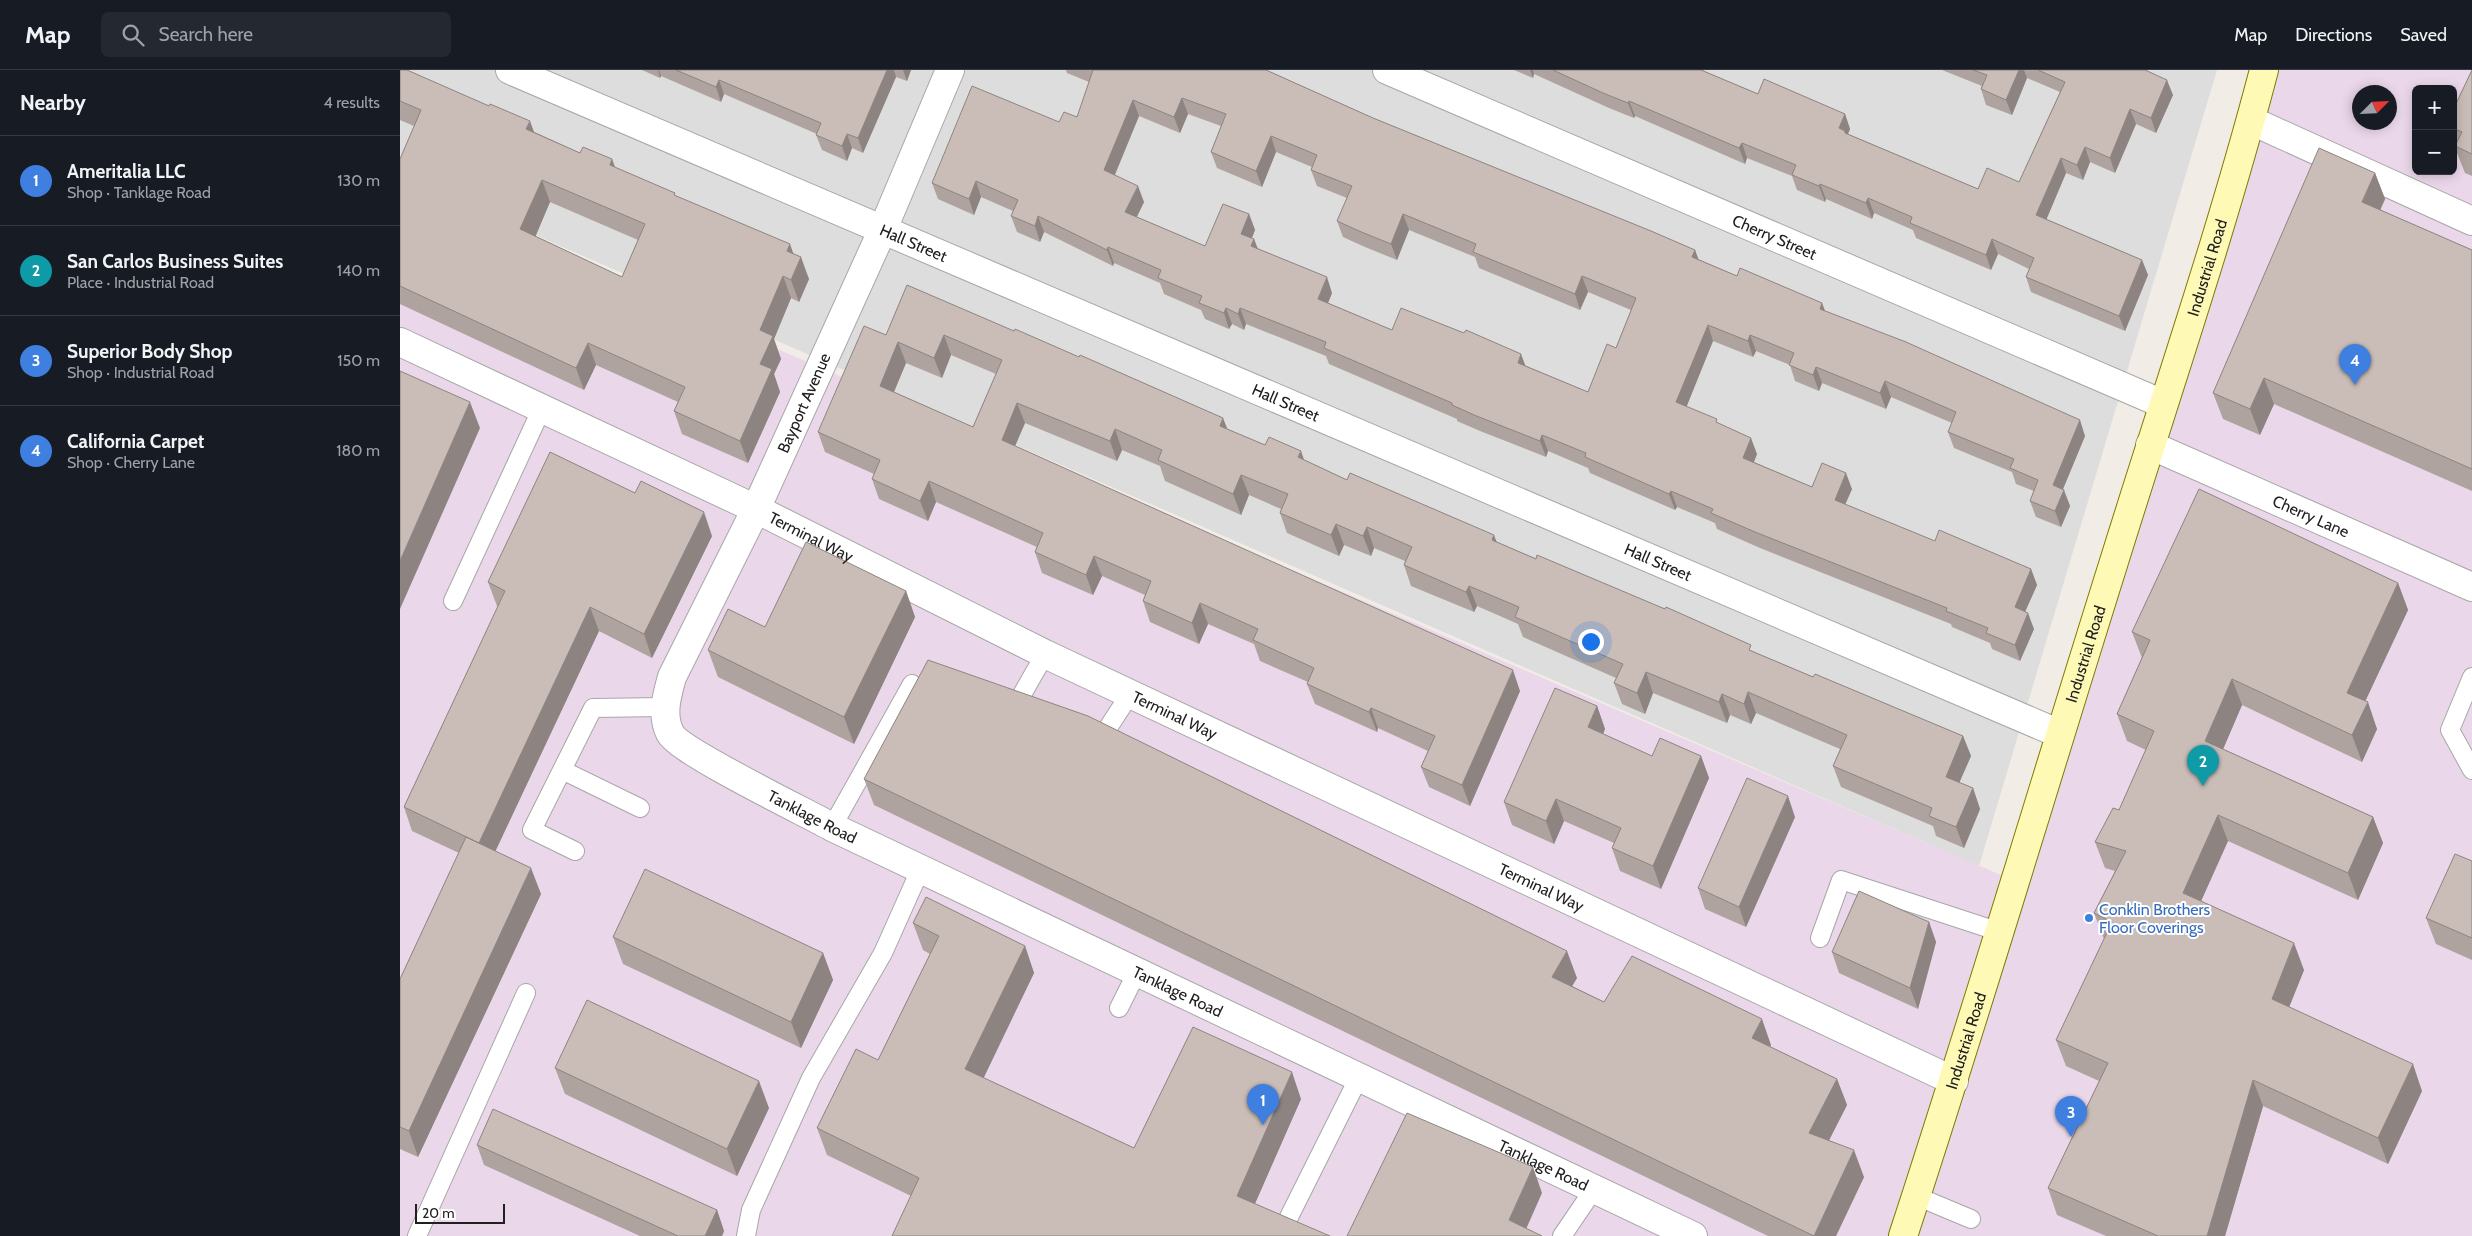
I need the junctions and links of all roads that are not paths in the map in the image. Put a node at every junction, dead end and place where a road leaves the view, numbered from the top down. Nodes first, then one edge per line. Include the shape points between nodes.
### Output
1 (510, 70) edge
2 (950, 70) edge
3 (1387, 70) edge
4 (2263, 70) edge
5 (2252, 121) junction
6 (2472, 221) edge
7 (883, 229) junction
8 (400, 342) edge
9 (2163, 404) junction
10 (542, 408) junction
11 (2150, 445) junction
12 (756, 509) junction
13 (2472, 587) edge
14 (453, 601) dead end
15 (1045, 654) junction
16 (2472, 677) edge
17 (912, 684) dead end
18 (1130, 694) junction
19 (1020, 698) edge
20 (665, 707) junction
21 (670, 734) joint
22 (1104, 734) edge
23 (2060, 734) junction
24 (562, 770) junction
25 (2472, 770) edge
26 (640, 808) dead end
27 (832, 826) junction
28 (575, 851) dead end
29 (921, 868) junction
30 (2000, 932) junction
31 (1820, 938) dead end
32 (1137, 972) junction
33 (526, 993) dead end
34 (1119, 1008) dead end
35 (1359, 1077) junction
36 (1954, 1081) junction
37 (1594, 1189) junction
38 (1916, 1196) junction
39 (1289, 1217) edge
40 (1971, 1219) dead end
41 (1681, 1233) edge
42 (417, 1236) edge
43 (746, 1236) edge
44 (1562, 1236) edge
45 (1903, 1236) edge

1 - 7 street, Hall Street
2 - 7 street, Bayport Avenue
3 - 9 street, Cherry Street
4 - 5 main road, Industrial Road
5 - 6 street
5 - 9 main road, Industrial Road
7 - 12 street, Bayport Avenue
7 - 23 street, Hall Street
8 - 10 street, Terminal Way
9 - 11 main road, Industrial Road
10 - 12 street, Terminal Way
10 - 14 lane
11 - 13 street, Cherry Lane
11 - 23 main road, Industrial Road
12 - 15 street, Terminal Way
12 - 20 street, Bayport Avenue via 672,677
15 - 18 street, Terminal Way
15 - 19 lane
16 - 25 lane via 2450,730
17 - 27 lane
18 - 22 lane
18 - 36 street, Terminal Way
20 - 21 street, Bayport Avenue
20 - 24 lane via 593,708
21 - 27 street, Tanklage Road via 693,753
23 - 30 main road, Industrial Road
24 - 26 lane
24 - 28 lane via 532,830
27 - 29 street, Tanklage Road
29 - 32 street, Tanklage Road
29 - 43 lane via 883,953 811,1078 751,1210
30 - 31 lane via 1841,880
30 - 36 main road, Industrial Road
32 - 34 lane
32 - 35 street, Tanklage Road
33 - 42 lane
35 - 37 street, Tanklage Road
35 - 39 lane
36 - 38 main road, Industrial Road
37 - 41 street, Tanklage Road
37 - 44 lane
38 - 40 lane
38 - 45 main road, Industrial Road

